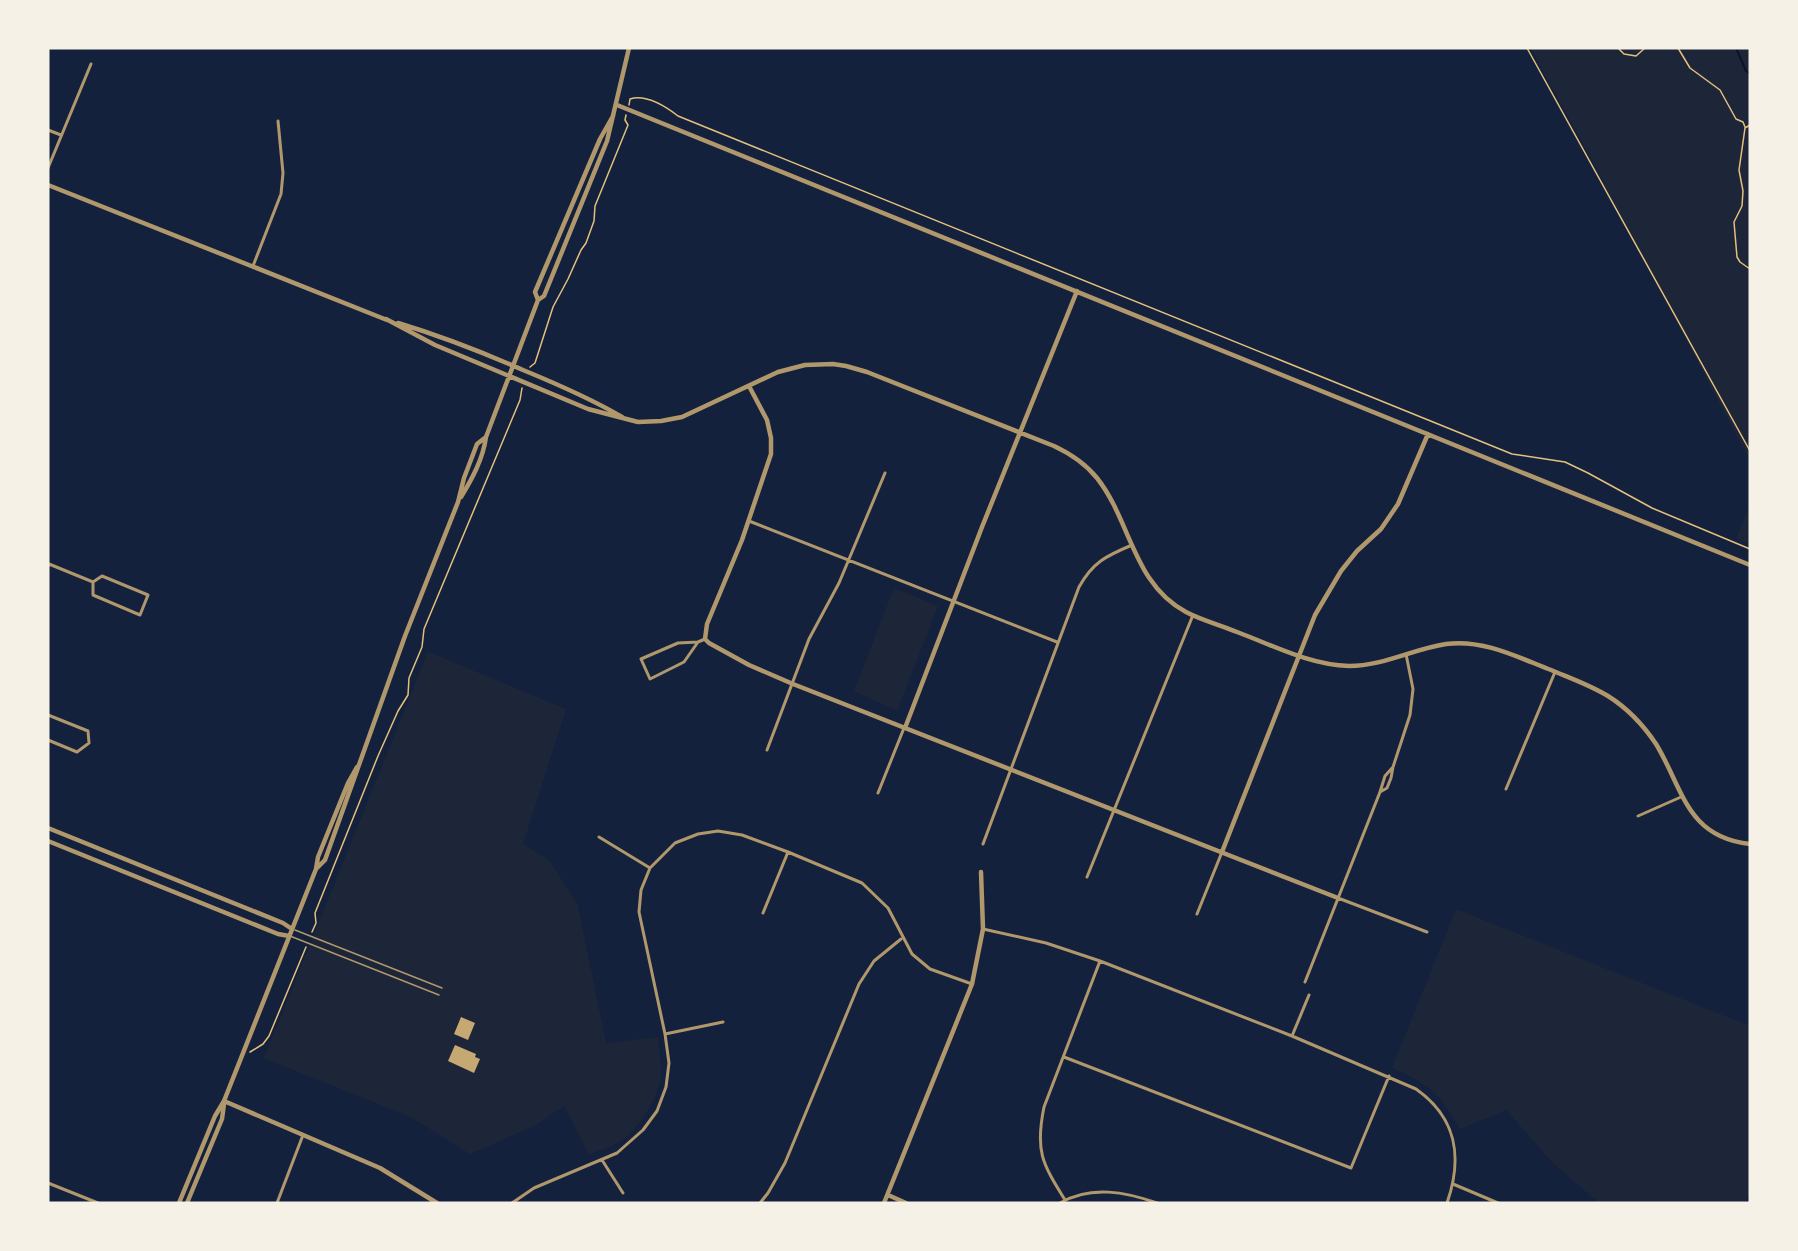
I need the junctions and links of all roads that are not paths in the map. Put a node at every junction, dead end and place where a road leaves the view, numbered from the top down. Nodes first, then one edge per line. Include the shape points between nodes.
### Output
1 (629, 48) edge
2 (91, 64) dead end
3 (617, 105) junction
4 (613, 116) junction
5 (279, 121) dead end
6 (48, 130) edge
7 (62, 135) junction
8 (48, 168) edge
9 (48, 185) edge
10 (253, 266) junction
11 (1077, 291) junction
12 (538, 300) junction
13 (386, 319) junction
14 (513, 366) junction
15 (510, 375) junction
16 (749, 386) junction
17 (627, 420) junction
18 (1020, 433) junction
19 (1428, 434) junction
20 (885, 473) dead end
21 (749, 521) junction
22 (1132, 544) junction
23 (848, 560) junction
24 (48, 565) edge
25 (1750, 565) edge
26 (93, 582) junction
27 (953, 601) junction
28 (1193, 615) junction
29 (705, 639) junction
30 (698, 642) junction
31 (1057, 642) junction
32 (1406, 654) junction
33 (1299, 656) junction
34 (1555, 672) junction
35 (793, 684) junction
36 (48, 715) edge
37 (905, 728) junction
38 (48, 740) edge
39 (767, 750) dead end
40 (1393, 767) junction
41 (1012, 770) junction
42 (1506, 789) dead end
43 (1380, 792) junction
44 (878, 794) dead end
45 (1681, 797) junction
46 (1114, 808) junction
47 (1638, 816) dead end
48 (48, 828) edge
49 (599, 837) dead end
50 (48, 841) edge
51 (983, 844) dead end
52 (1750, 844) edge
53 (788, 852) junction
54 (1222, 852) junction
55 (650, 868) junction
56 (981, 872) dead end
57 (1087, 878) dead end
58 (1338, 898) junction
59 (763, 913) dead end
60 (1197, 914) dead end
61 (292, 929) junction
62 (983, 929) junction
63 (1427, 932) dead end
64 (290, 936) junction
65 (902, 938) junction
66 (1100, 961) junction
67 (1305, 982) dead end
68 (972, 984) junction
69 (442, 988) dead end
70 (440, 995) dead end
71 (1309, 995) dead end
72 (723, 1022) dead end
73 (665, 1034) junction
74 (1292, 1036) junction
75 (1064, 1057) junction
76 (1389, 1076) junction
77 (224, 1101) junction
78 (303, 1135) junction
79 (602, 1160) junction
80 (48, 1183) edge
81 (1453, 1184) junction
82 (623, 1193) dead end
83 (888, 1195) junction
84 (1065, 1200) junction
85 (98, 1203) edge
86 (179, 1203) edge
87 (187, 1203) edge
88 (277, 1203) edge
89 (438, 1203) edge
90 (512, 1203) edge
91 (760, 1203) edge
92 (884, 1203) edge
93 (906, 1203) edge
94 (1060, 1203) edge
95 (1157, 1203) edge
96 (1447, 1203) edge
97 (1498, 1203) edge

1 - 3 street
2 - 7 street
3 - 4 street
3 - 11 street
4 - 12 street via 607,141 549,285
4 - 12 street via 535,292
5 - 10 street via 281,194
6 - 7 street
7 - 8 street
9 - 10 street
10 - 13 street
11 - 18 street
11 - 19 street
12 - 14 street
13 - 14 street via 438,335
13 - 15 street via 435,345
14 - 15 street
14 - 17 street via 592,399
15 - 17 street via 588,409
15 - 61 street
16 - 17 street via 682,417 650,422
16 - 18 street via 793,367 846,366
16 - 21 street via 767,420 772,447
18 - 22 street via 1061,449 1085,465 1110,498
18 - 27 street
19 - 25 street
19 - 33 street via 1398,504 1381,529 1337,576 1315,615
20 - 23 street
21 - 23 street
21 - 29 street via 707,624
22 - 28 street via 1156,588
22 - 31 street via 1100,560 1088,571
23 - 27 street
23 - 35 street via 809,639
24 - 26 street
26 - 26 street via 93,595 140,615 148,595 102,576
27 - 31 street
27 - 37 street
28 - 33 street
28 - 46 street
29 - 30 street
29 - 35 street via 741,662
30 - 30 street via 684,662 650,679 641,659 678,643
31 - 41 street
32 - 33 street via 1351,666
32 - 34 street via 1446,644 1471,644 1502,651
32 - 40 street via 1413,702
33 - 54 street
34 - 42 street
34 - 45 street via 1609,696 1640,722 1656,745
35 - 37 street
35 - 39 street
36 - 38 street via 88,731 88,743 77,752
37 - 41 street
37 - 44 street
40 - 43 street
40 - 43 street via 1387,788
41 - 46 street
41 - 51 street
43 - 58 street
45 - 47 street
45 - 52 street via 1710,829
46 - 54 street
46 - 57 street
48 - 61 street
49 - 55 street
50 - 64 street
53 - 55 street via 718,831 675,843
53 - 59 street
53 - 65 street via 862,883 888,908
54 - 58 street
54 - 60 street
55 - 73 street via 641,890 639,912
56 - 62 street
58 - 63 street
58 - 67 street
61 - 64 street
61 - 69 lane
62 - 66 street via 1046,943
62 - 68 street
64 - 70 lane
64 - 77 street
65 - 68 street via 912,954 930,969
65 - 91 street via 874,961 859,984 785,1162
66 - 74 street
66 - 75 street
68 - 83 street
71 - 74 street
72 - 73 street
73 - 79 street via 669,1063 657,1111 628,1144
74 - 76 street
75 - 76 street via 1351,1168
75 - 84 street via 1039,1130 1040,1150
76 - 81 street via 1431,1099 1443,1116 1453,1136
77 - 78 street
77 - 86 street
77 - 87 street via 222,1119
78 - 88 street
78 - 89 street via 380,1168
79 - 82 street
79 - 90 street via 534,1188
80 - 85 street
81 - 96 street
81 - 97 street
83 - 92 street
83 - 93 street
84 - 94 street
84 - 95 street via 1111,1191

